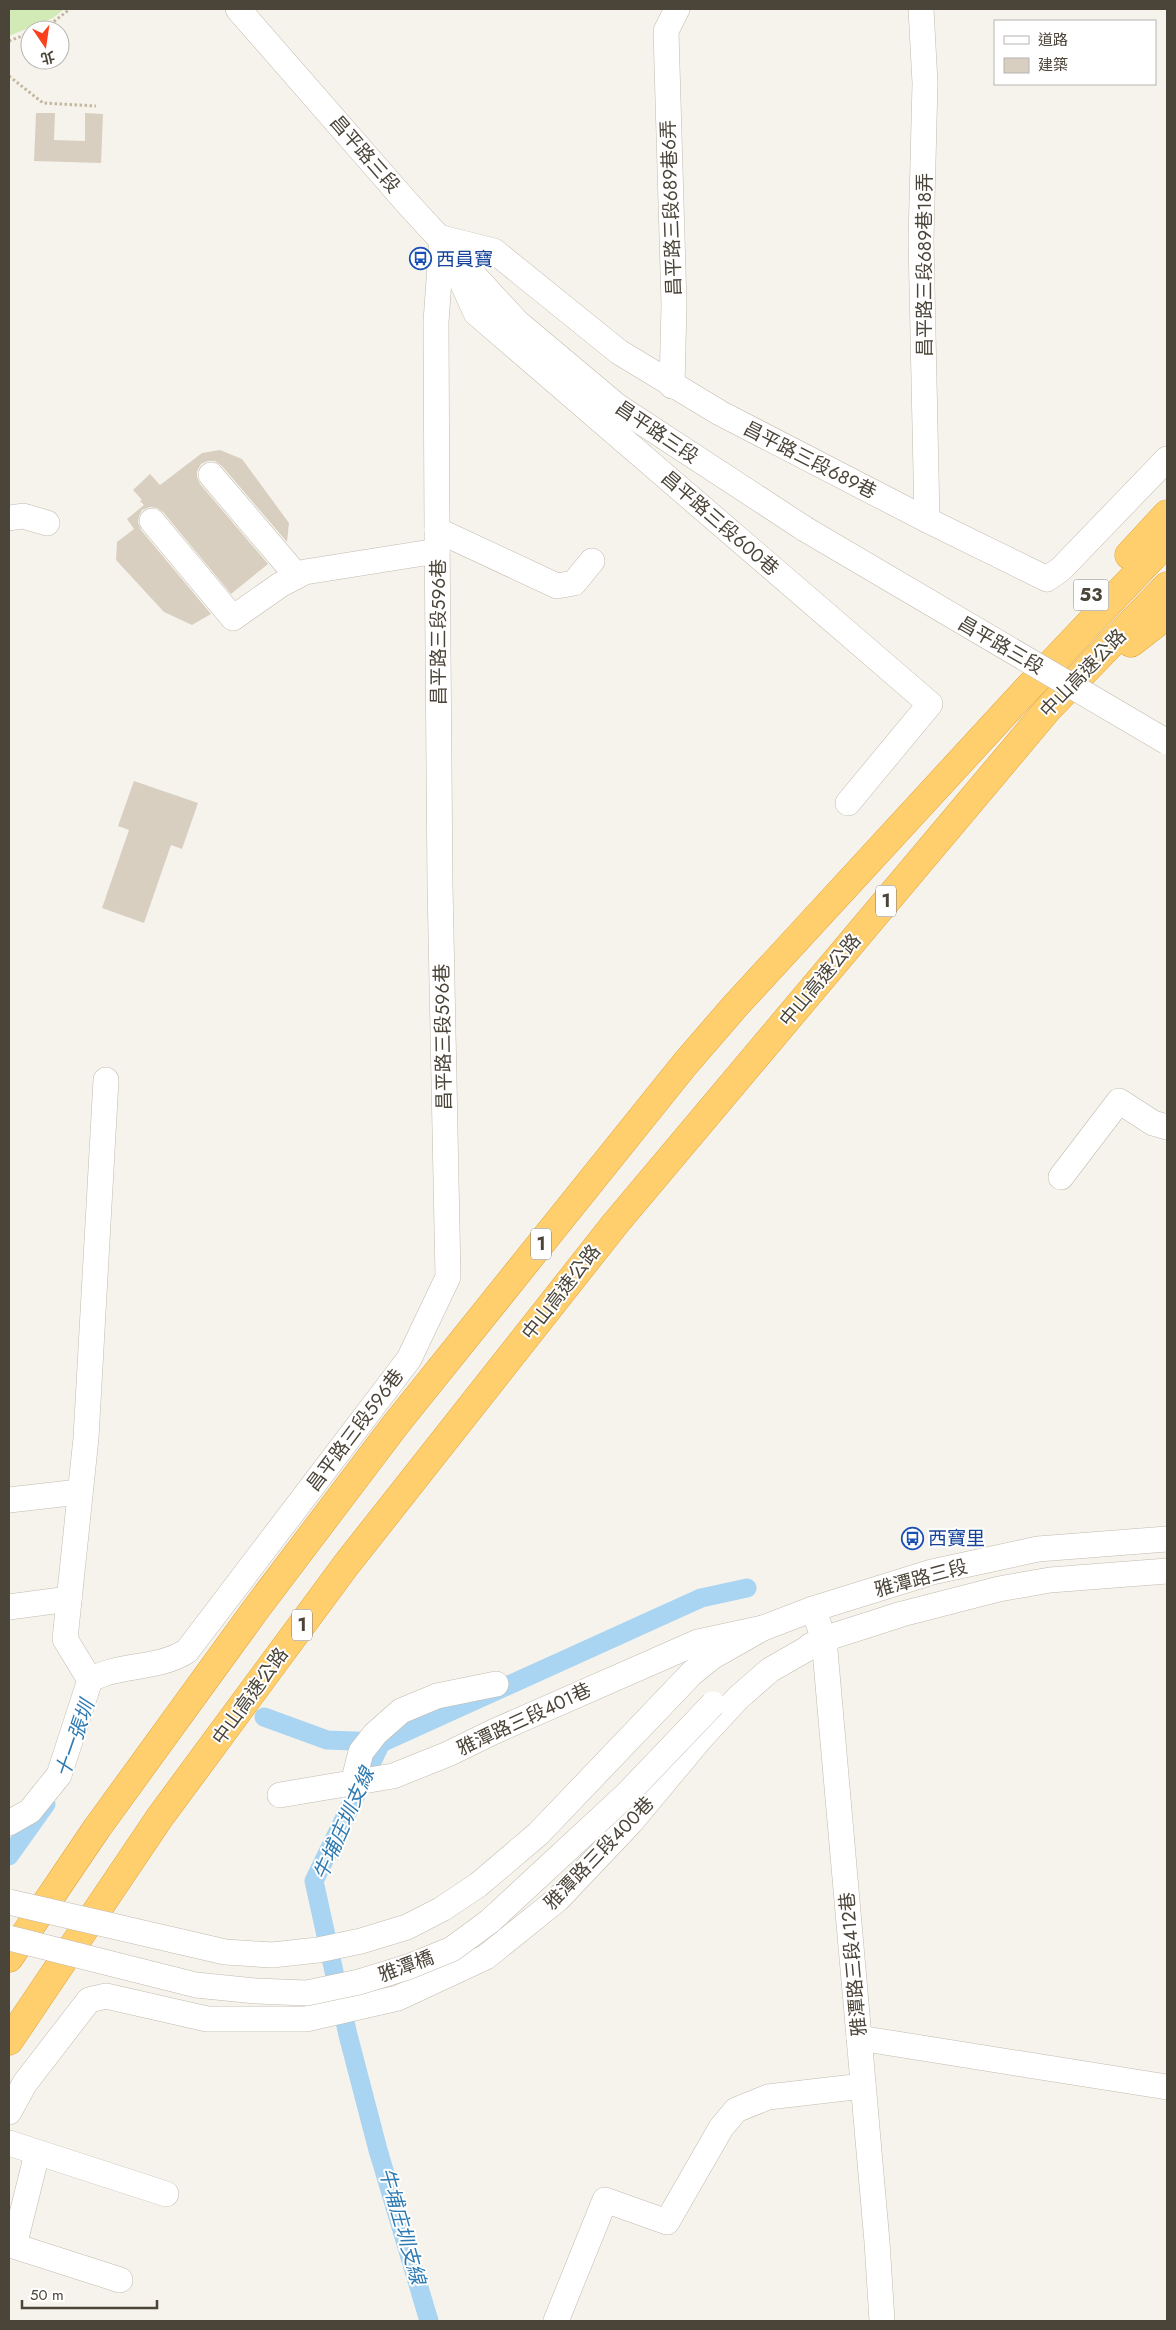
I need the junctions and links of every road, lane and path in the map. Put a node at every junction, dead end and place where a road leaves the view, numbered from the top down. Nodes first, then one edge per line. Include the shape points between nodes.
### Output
1 (70, 9) edge
2 (238, 9) edge
3 (676, 9) edge
4 (921, 9) edge
5 (56, 20) edge
6 (666, 20) edge
7 (9, 76) edge
8 (96, 106) dead end
9 (442, 238) junction
10 (672, 386) junction
11 (1167, 460) edge
12 (211, 475) dead end
13 (1167, 514) edge
14 (9, 518) edge
15 (927, 520) junction
16 (152, 522) dead end
17 (47, 523) dead end
18 (437, 540) junction
19 (1167, 542) edge
20 (592, 561) dead end
21 (297, 576) junction
22 (1167, 586) edge
23 (1167, 615) edge
24 (1029, 687) junction
25 (1048, 709) junction
26 (1167, 742) edge
27 (848, 803) dead end
28 (106, 1080) dead end
29 (1167, 1127) edge
30 (1061, 1177) dead end
31 (79, 1492) junction
32 (9, 1500) edge
33 (1167, 1539) edge
34 (1167, 1571) edge
35 (69, 1599) junction
36 (9, 1607) edge
37 (813, 1609) junction
38 (763, 1628) junction
39 (824, 1639) junction
40 (692, 1673) joint
41 (90, 1680) junction
42 (496, 1684) dead end
43 (713, 1704) joint
44 (356, 1783) junction
45 (280, 1795) dead end
46 (9, 1823) edge
47 (9, 1902) edge
48 (9, 1938) edge
49 (9, 1958) edge
50 (859, 2038) junction
51 (9, 2041) edge
52 (863, 2086) junction
53 (1167, 2087) edge
54 (9, 2112) edge
55 (9, 2144) edge
56 (37, 2154) junction
57 (166, 2194) dead end
58 (120, 2280) dead end
59 (556, 2321) edge
60 (882, 2321) edge

1 - 5 path
2 - 9 street, 昌平路三段 via 409,205
3 - 6 street, 昌平路三段689巷6弄
4 - 15 street, 昌平路三段689巷18弄 via 925,82 921,240
6 - 10 street, 昌平路三段689巷6弄 via 674,305
7 - 8 path via 43,103
9 - 10 street, 昌平路三段689巷 via 494,251 619,352
9 - 18 street, 昌平路三段596巷 via 436,322
9 - 26 street, 昌平路三段, bridge via 517,322 617,406 805,530
9 - 27 street, 昌平路三段600巷 via 476,313 930,704
10 - 15 street, 昌平路三段689巷
11 - 15 street, 昌平路三段689巷 via 1061,569 1047,579
12 - 21 street
13 - 24 highway, 53 via 1090,596
14 - 17 street via 23,516
16 - 21 street via 233,618
18 - 20 street via 558,586 574,583
18 - 21 street
18 - 41 street, 昌平路三段596巷 via 448,1277 409,1359 187,1651 172,1660 103,1673
19 - 24 highway, 中山高速公路 / 1
22 - 25 highway, 中山高速公路 / 1
23 - 25 highway
24 - 49 highway, 中山高速公路 / 1 via 685,1064 426,1386 256,1609
25 - 51 highway, 中山高速公路 / 1 via 614,1224 352,1558 160,1817
28 - 31 street via 86,1429
29 - 30 street via 1153,1123 1118,1101
31 - 32 street
31 - 35 street
33 - 37 street, 雅潭路三段 via 1038,1549 932,1572
34 - 39 street, 雅潭路三段 via 1050,1580 999,1589 902,1614
35 - 36 street
35 - 41 street via 65,1639
37 - 38 street, 雅潭路三段
37 - 39 street, 雅潭路三段412巷
38 - 40 street, 雅潭路三段 via 726,1648
38 - 44 street, 雅潭路三段401巷 via 698,1642 448,1754 393,1776
39 - 43 street, 雅潭路三段 via 743,1680
39 - 50 street, 雅潭路三段412巷
39 - 54 street, 雅潭路三段400巷 via 770,1670 738,1698 632,1822 558,1899 486,1956 398,1998 306,2019 207,2019 106,1996 89,2000 25,2083
40 - 47 street, 雅潭橋, bridge via 538,1834 478,1885 407,1927 318,1950 272,1955 225,1952
41 - 46 street via 59,1775 30,1811
42 - 44 street via 438,1696 401,1711 375,1734 362,1752
43 - 48 street, 雅潭橋, bridge via 626,1795 490,1921 452,1949 408,1967 359,1982 307,1992 256,1991 196,1985
44 - 45 street, 雅潭路三段401巷
50 - 52 street, 雅潭路三段412巷
50 - 53 street
52 - 59 street via 768,2097 736,2110 721,2128 667,2222 605,2200
52 - 60 street, 雅潭路三段412巷
55 - 56 street
56 - 57 street
56 - 58 street via 14,2246

